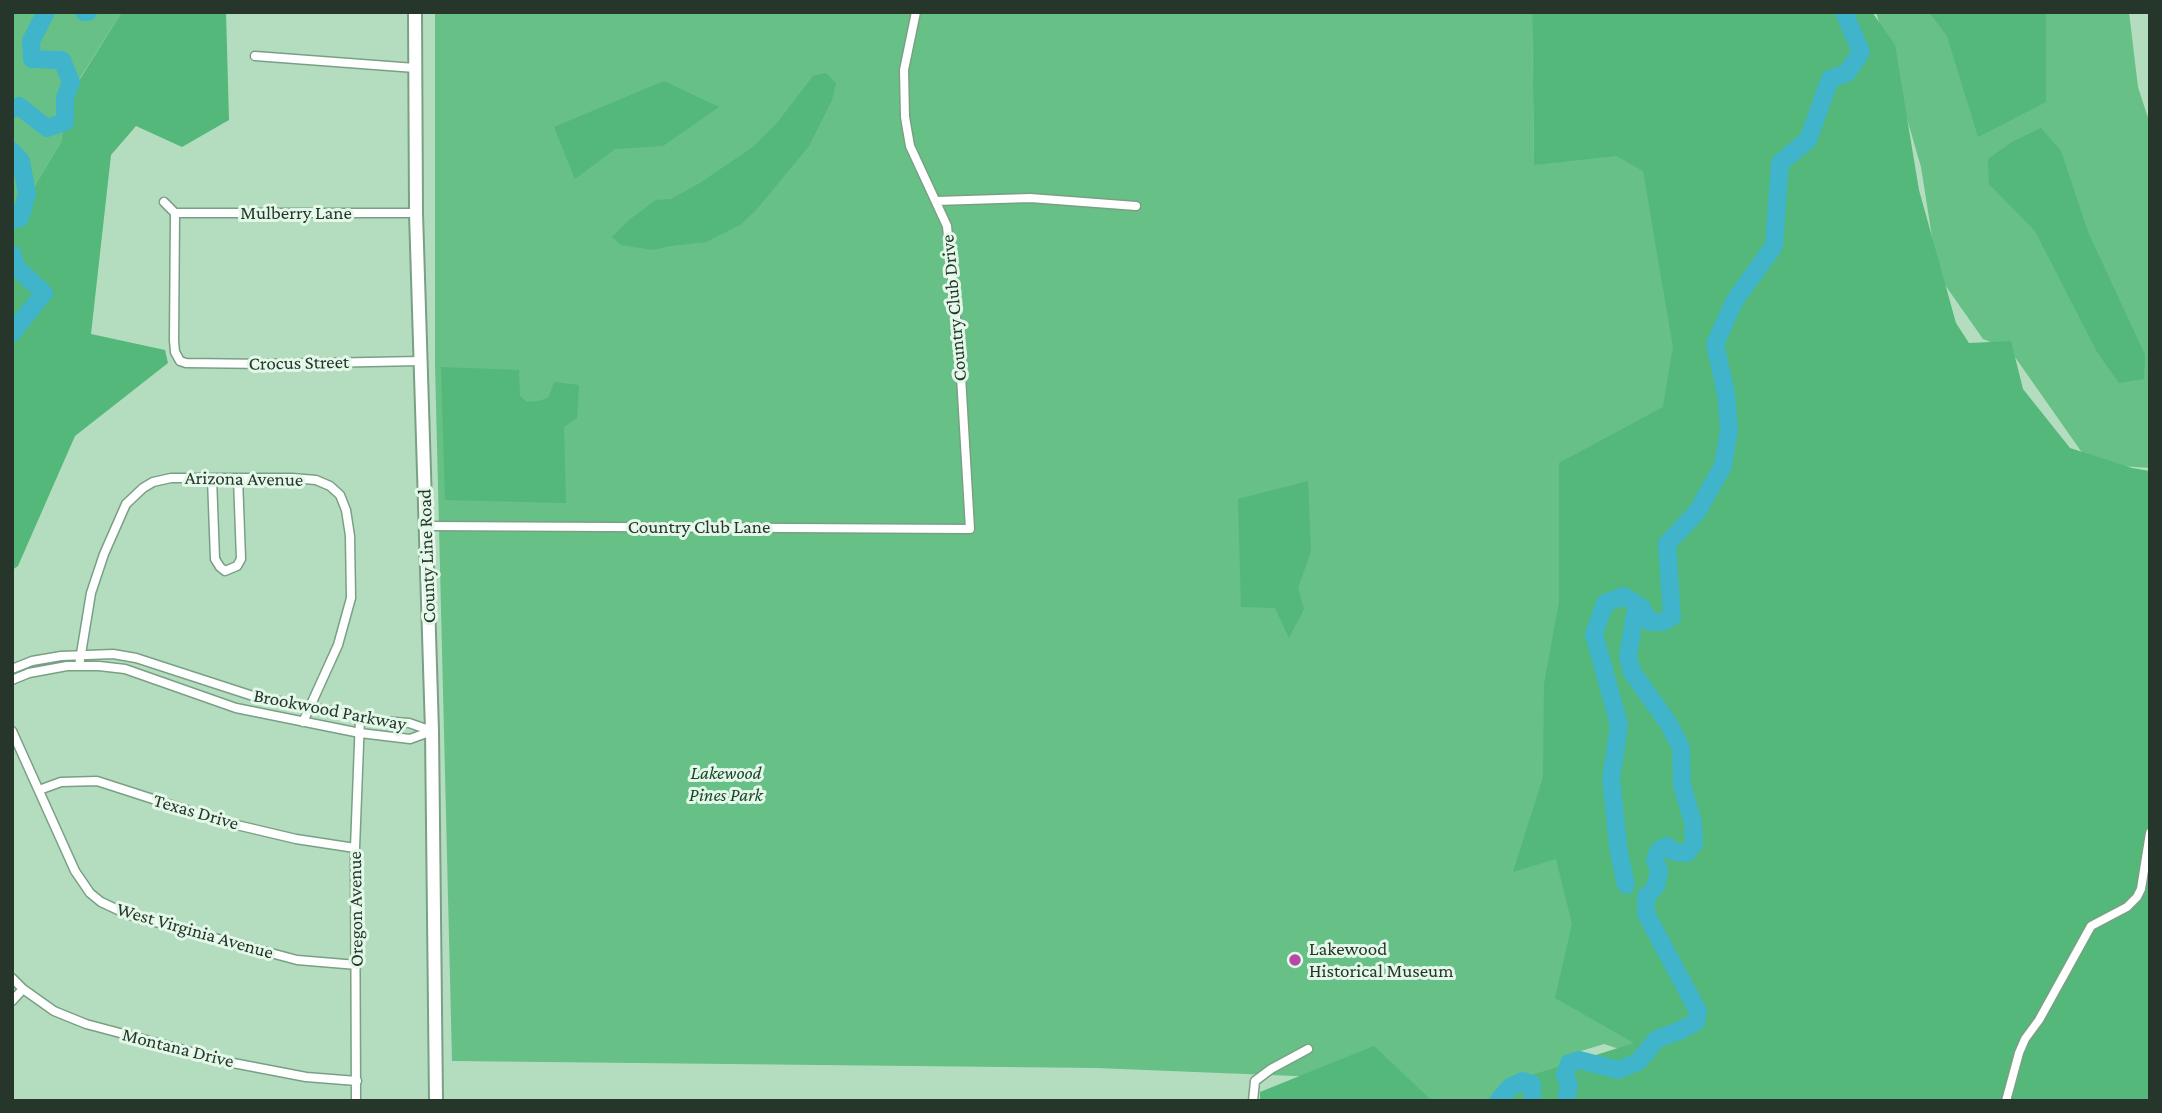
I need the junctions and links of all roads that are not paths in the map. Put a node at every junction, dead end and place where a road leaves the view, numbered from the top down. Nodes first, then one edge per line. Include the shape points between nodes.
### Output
1 (415, 12) edge
2 (916, 12) edge
3 (255, 56) dead end
4 (415, 68) junction
5 (936, 201) junction
6 (164, 202) dead end
7 (1136, 205) dead end
8 (175, 213) junction
9 (416, 213) junction
10 (420, 361) junction
11 (212, 478) junction
12 (238, 478) junction
13 (427, 526) junction
14 (970, 529) joint
15 (80, 654) junction
16 (79, 666) junction
17 (12, 669) edge
18 (12, 680) edge
19 (309, 708) junction
20 (360, 718) junction
21 (303, 722) junction
22 (12, 731) edge
23 (432, 731) junction
24 (360, 733) junction
25 (39, 790) junction
26 (2150, 833) edge
27 (355, 848) junction
28 (357, 965) junction
29 (12, 978) edge
30 (23, 989) junction
31 (12, 1001) edge
32 (1308, 1049) dead end
33 (357, 1081) junction
34 (356, 1101) edge
35 (436, 1101) edge
36 (1253, 1101) edge
37 (2006, 1101) edge

1 - 4 main road, County Line Road
2 - 5 street, Country Club Drive via 904,70 905,117 910,146
3 - 4 street
4 - 9 main road, County Line Road
5 - 7 street via 1030,198
5 - 14 street, Country Club Drive via 947,226
6 - 8 street
8 - 9 street, Mulberry Lane
8 - 10 street, Crocus Street via 174,341 180,361
9 - 10 main road, County Line Road
10 - 13 main road, County Line Road
11 - 12 street, Arizona Avenue
11 - 12 street via 215,559 225,571 241,559
11 - 15 street, Arizona Avenue via 153,482 132,496 91,593
12 - 19 street, Arizona Avenue via 316,480 340,495 346,510 351,536 351,598 338,645
13 - 14 street, Country Club Lane
13 - 23 main road, County Line Road
15 - 16 street, Arizona Avenue
15 - 17 street, Brookwood Parkway via 32,661
15 - 19 street, Brookwood Parkway via 136,658 253,696
16 - 18 street, Brookwood Parkway
16 - 21 street, Brookwood Parkway via 125,669 236,708
19 - 20 street, Brookwood Parkway
19 - 21 street, Arizona Avenue
20 - 23 street, Brookwood Parkway via 409,723
20 - 24 street, Oregon Avenue
21 - 24 street, Brookwood Parkway
22 - 25 street, West Virginia Avenue
23 - 24 street, Brookwood Parkway via 410,739
23 - 35 main road, County Line Road
24 - 27 street, Oregon Avenue
25 - 27 street, Texas Drive via 61,782 97,781 225,822
25 - 28 street, West Virginia Avenue via 75,872 101,902 130,915 297,960
26 - 37 street via 2137,897 2091,926 2025,1039
27 - 28 street, Oregon Avenue
28 - 33 street, Oregon Avenue
29 - 30 street, Montana Drive
30 - 31 street
30 - 33 street, Montana Drive via 54,1011 86,1024 233,1063
32 - 36 street via 1255,1081
33 - 34 street, Oregon Avenue

